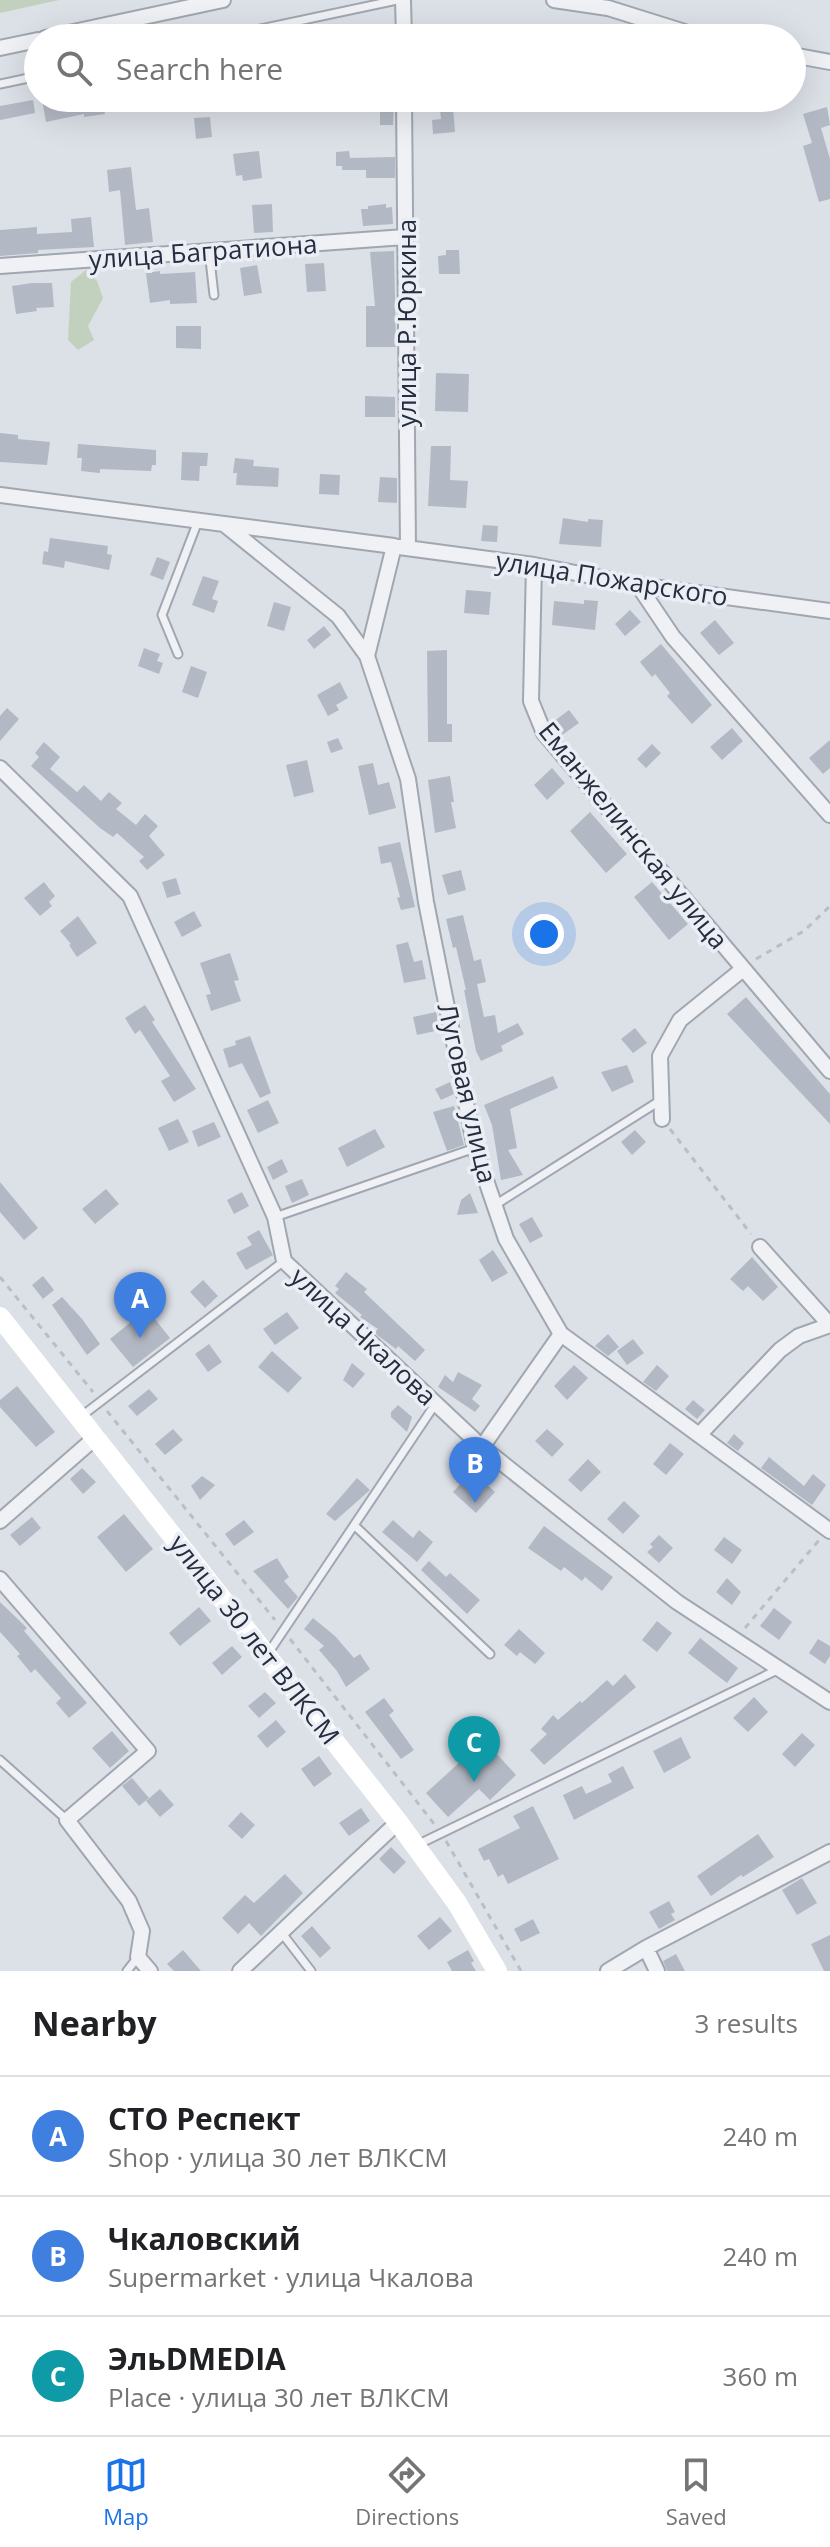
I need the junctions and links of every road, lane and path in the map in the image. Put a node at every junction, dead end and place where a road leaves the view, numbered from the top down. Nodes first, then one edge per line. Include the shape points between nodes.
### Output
1 (223, 0) edge
2 (400, 0) edge
3 (554, 0) edge
4 (111, 24) edge
5 (285, 24) edge
6 (403, 24) edge
7 (659, 24) edge
8 (24, 43) edge
9 (0, 48) edge
10 (806, 58) edge
11 (830, 62) edge
12 (24, 79) edge
13 (0, 84) edge
14 (404, 112) edge
15 (405, 237) junction
16 (209, 251) junction
17 (0, 266) edge
18 (214, 295) dead end
19 (0, 495) edge
20 (198, 521) junction
21 (223, 524) junction
22 (401, 547) junction
23 (534, 565) junction
24 (638, 585) junction
25 (830, 611) edge
26 (178, 654) dead end
27 (367, 656) junction
28 (0, 768) edge
29 (830, 815) edge
30 (830, 906) edge
31 (743, 969) junction
32 (830, 1071) edge
33 (661, 1100) junction
34 (662, 1119) joint
35 (475, 1148) junction
36 (495, 1205) junction
37 (275, 1217) junction
38 (760, 1247) joint
39 (284, 1261) junction
40 (0, 1277) edge
41 (0, 1317) edge
42 (830, 1325) edge
43 (561, 1334) junction
44 (100, 1402) junction
45 (436, 1403) junction
46 (80, 1417) junction
47 (699, 1435) junction
48 (96, 1437) junction
49 (482, 1447) junction
50 (0, 1521) edge
51 (355, 1526) junction
52 (829, 1530) edge
53 (0, 1579) edge
54 (285, 1632) junction
55 (735, 1640) junction
56 (268, 1654) junction
57 (490, 1654) dead end
58 (779, 1669) junction
59 (830, 1702) edge
60 (0, 1760) edge
61 (67, 1820) junction
62 (398, 1822) junction
63 (441, 1832) junction
64 (415, 1846) junction
65 (830, 1852) edge
66 (281, 1932) junction
67 (646, 1948) junction
68 (138, 1957) junction
69 (127, 1971) edge
70 (150, 1971) edge
71 (240, 1971) edge
72 (311, 1971) edge
73 (497, 1971) edge
74 (521, 1971) edge
75 (608, 1971) edge
76 (657, 1971) edge

1 - 4 street
2 - 5 lane
2 - 6 street
3 - 7 street via 608,8
8 - 9 street
10 - 11 street
12 - 13 lane
14 - 15 street, улица Р.Юркина
15 - 16 street, улица Багратиона
15 - 22 street, улица Р.Юркина
16 - 17 street, улица Багратиона
16 - 18 lane
19 - 20 street
20 - 21 street
20 - 26 lane via 162,615
21 - 22 street
21 - 27 street, Луговая улица via 338,616
22 - 23 street, улица Пожарского
22 - 27 street
23 - 24 street, улица Пожарского
23 - 31 street, Еманжелинская улица via 531,701 544,733
24 - 25 street, улица Пожарского
24 - 29 street via 673,637
27 - 35 street, Луговая улица via 408,779 426,902
28 - 37 street, улица Чкалова via 130,896
30 - 31 path via 804,931
31 - 32 street, Еманжелинская улица
31 - 33 street via 680,1020 660,1056
33 - 34 street
33 - 36 lane
34 - 38 path
35 - 36 street, Луговая улица
35 - 37 lane
36 - 43 street, Луговая улица via 506,1239
37 - 39 street, улица Чкалова
38 - 42 street
39 - 44 lane
39 - 45 street, улица Чкалова
40 - 44 path
41 - 46 main road, улица 30 лет ВЛКСМ
42 - 47 street via 799,1336 780,1350
43 - 47 street, Луговая улица
43 - 49 street
44 - 46 lane
44 - 54 path
45 - 49 street, улица Чкалова
45 - 51 lane
46 - 48 main road, улица 30 лет ВЛКСМ
47 - 52 street, Луговая улица
48 - 50 street
48 - 56 main road, улица 30 лет ВЛКСМ
49 - 55 street, улица Чкалова via 677,1602
51 - 54 lane
51 - 57 lane
52 - 55 path
53 - 61 street via 148,1751
54 - 56 lane
54 - 63 path
55 - 58 street, улица Чкалова
56 - 62 main road, улица 30 лет ВЛКСМ
58 - 59 street, улица Чкалова
58 - 63 lane
60 - 61 lane
61 - 68 street via 129,1901 142,1931
62 - 64 main road, улица 30 лет ВЛКСМ
62 - 66 street
63 - 64 lane
63 - 74 path
64 - 73 main road, улица 30 лет ВЛКСМ
65 - 67 street
66 - 71 street
66 - 72 lane
67 - 75 street
67 - 76 street
68 - 69 lane
68 - 70 street

